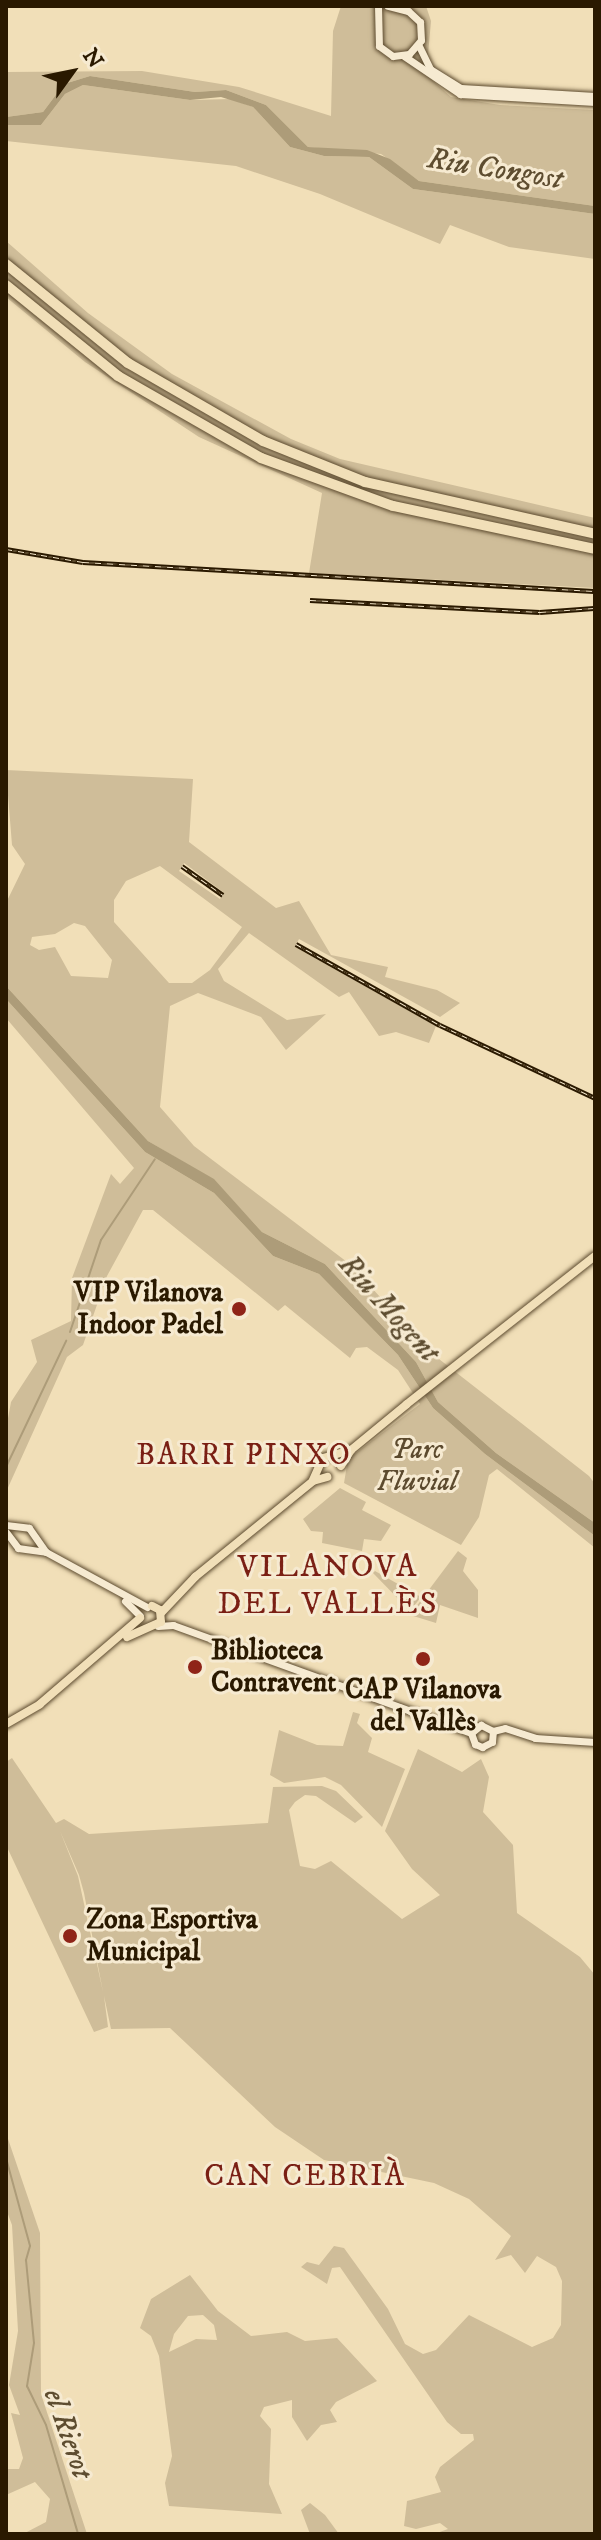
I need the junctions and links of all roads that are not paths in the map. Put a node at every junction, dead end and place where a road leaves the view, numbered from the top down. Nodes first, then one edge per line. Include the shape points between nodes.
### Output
1 (378, 6) edge
2 (388, 6) edge
3 (397, 9) junction
4 (377, 23) junction
5 (419, 46) junction
6 (404, 56) junction
7 (595, 99) edge
8 (6, 264) edge
9 (6, 285) edge
10 (595, 534) edge
11 (595, 549) edge
12 (595, 1256) edge
13 (351, 1450) junction
14 (335, 1457) junction
15 (341, 1466) junction
16 (320, 1468) junction
17 (327, 1477) junction
18 (313, 1481) junction
19 (6, 1525) edge
20 (16, 1527) junction
21 (8, 1535) edge
22 (33, 1537) junction
23 (25, 1548) junction
24 (46, 1552) junction
25 (114, 1592) junction
26 (175, 1594) junction
27 (149, 1607) junction
28 (161, 1614) junction
29 (140, 1617) junction
30 (153, 1627) junction
31 (113, 1645) junction
32 (268, 1659) junction
33 (6, 1724) edge
34 (493, 1731) junction
35 (471, 1733) junction
36 (595, 1742) edge

1 - 4 street
2 - 3 street
3 - 4 street
3 - 5 street via 420,22
4 - 6 street via 379,46 388,54
5 - 6 street
5 - 7 street via 430,69 461,88
6 - 7 street via 460,94
8 - 10 highway via 128,363 263,441 365,482
9 - 11 highway via 118,376 261,458 393,506
12 - 13 main road
13 - 14 main road
13 - 15 main road
14 - 15 main road
14 - 16 main road via 324,1457
15 - 17 main road via 337,1475
16 - 17 main road
16 - 18 main road
17 - 18 main road
18 - 26 main road
19 - 20 street
20 - 21 street
20 - 22 street via 29,1528
21 - 23 street via 15,1546
22 - 23 street
22 - 24 street
23 - 24 street
24 - 25 street
25 - 27 street
25 - 29 street
26 - 27 main road
26 - 28 main road
27 - 28 main road
27 - 29 main road
28 - 30 main road
28 - 32 street
29 - 30 main road
29 - 31 main road
30 - 31 main road
30 - 32 street via 173,1625
31 - 33 main road via 40,1704
32 - 35 street
34 - 35 street via 481,1725
34 - 35 street via 492,1742 482,1747 472,1741
34 - 36 street via 505,1728 535,1738

